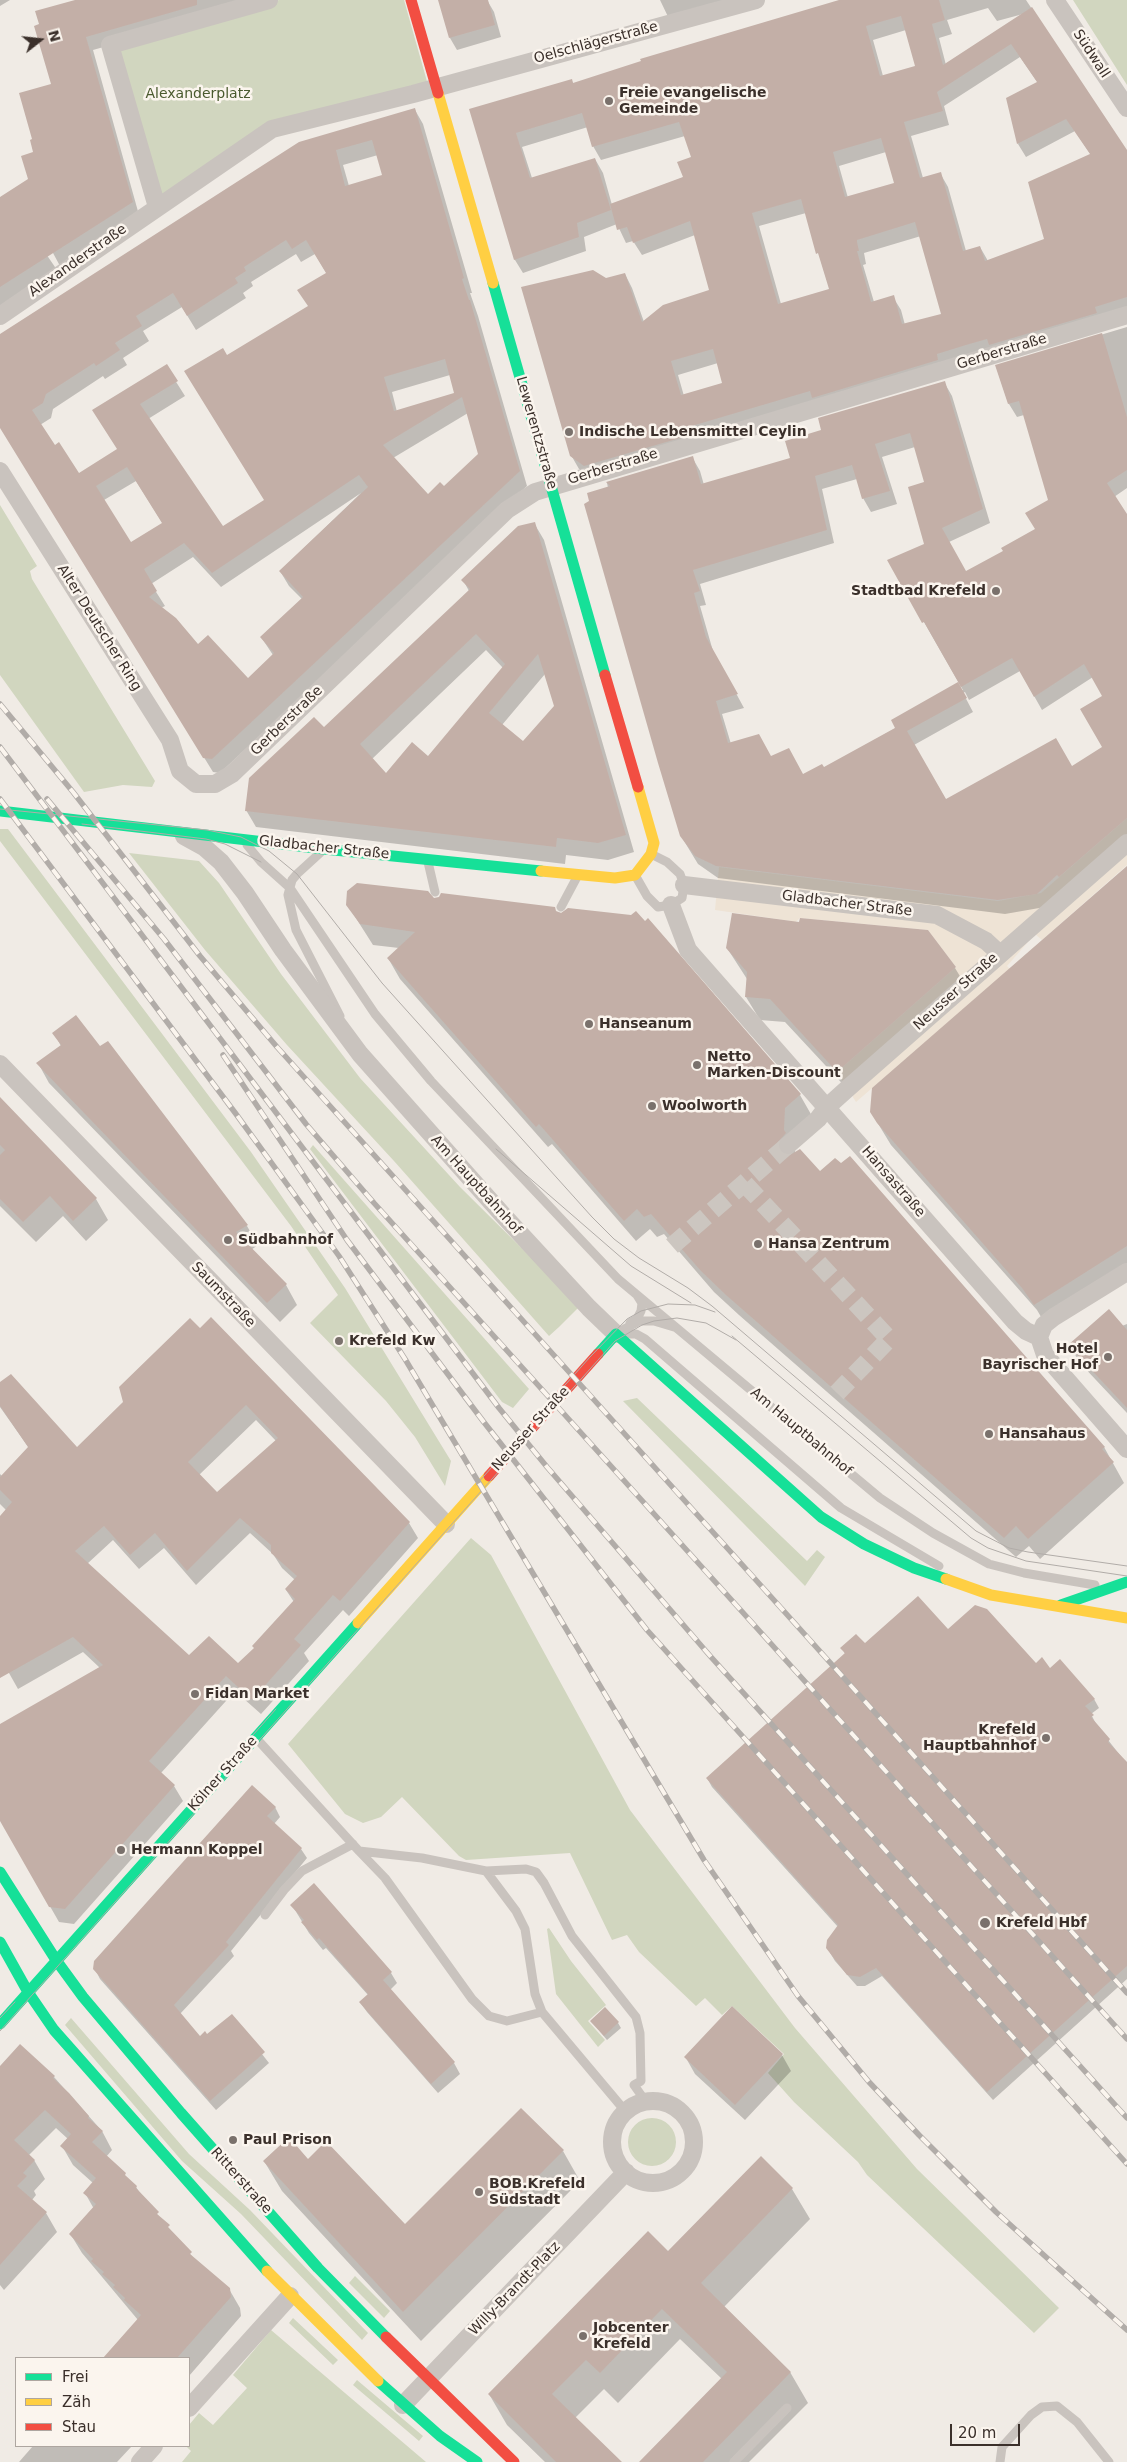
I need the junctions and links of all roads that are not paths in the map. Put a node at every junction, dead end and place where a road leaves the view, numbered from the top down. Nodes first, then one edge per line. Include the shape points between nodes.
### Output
1 (269, 0) edge
2 (411, 0) edge
3 (756, 0) edge
4 (1055, 0) edge
5 (436, 86) junction
6 (1127, 108) edge
7 (157, 207) junction
8 (1127, 315) edge
9 (0, 316) edge
10 (0, 471) edge
11 (551, 486) junction
12 (196, 784) joint
13 (0, 811) edge
14 (170, 830) junction
15 (242, 839) junction
16 (1127, 843) edge
17 (324, 849) junction
18 (651, 854) junction
19 (427, 859) junction
20 (578, 874) junction
21 (635, 875) junction
22 (684, 885) junction
23 (290, 888) junction
24 (435, 892) dead end
25 (671, 904) junction
26 (561, 907) dead end
27 (999, 953) junction
28 (360, 1054) junction
29 (0, 1064) edge
30 (827, 1107) junction
31 (788, 1145) tunnel mouth
32 (1127, 1272) edge
33 (635, 1292) junction
34 (681, 1330) junction
35 (616, 1334) junction
36 (1039, 1337) junction
37 (1127, 1449) edge
38 (446, 1524) junction
39 (1127, 1582) edge
40 (1113, 1588) junction
41 (1127, 1589) edge
42 (991, 1595) junction
43 (1056, 1606) junction
44 (1112, 1617) junction
45 (1127, 1618) edge
46 (1127, 1624) edge
47 (256, 1738) junction
48 (356, 1847) junction
49 (486, 1871) junction
50 (0, 1872) edge
51 (266, 1915) dead end
52 (0, 1942) edge
53 (56, 1960) junction
54 (28, 1992) junction
55 (542, 2012) junction
56 (0, 2024) edge
57 (646, 2102) junction
58 (626, 2112) junction
59 (626, 2172) junction
60 (290, 2296) junction
61 (428, 2380) junction
62 (403, 2405) junction
63 (190, 2407) edge
64 (787, 2408) dead end
65 (153, 2447) edge
66 (140, 2462) edge
67 (478, 2462) edge
68 (514, 2462) edge
69 (734, 2462) edge
70 (1000, 2462) edge
71 (1109, 2462) edge

1 - 7 street via 110,46
2 - 5 street, Lewerentzstraße
3 - 5 street, Oelschlägerstraße
4 - 6 street, Südwall
5 - 7 street via 272,129
5 - 11 street, Lewerentzstraße
7 - 9 street, Alexanderstraße
8 - 11 street, Gerberstraße
10 - 12 street, Alter Deutscher Ring via 170,740 180,771
11 - 12 street, Gerberstraße via 520,500 507,510 232,774 215,784
11 - 18 street, Lewerentzstraße via 654,843
13 - 14 street, Gladbacher Straße
14 - 15 street, Gladbacher Straße
14 - 28 street, Am Hauptbahnhof via 204,847 221,862
15 - 17 street, Gladbacher Straße
15 - 23 lane, Am Hauptbahnhof via 261,862
16 - 27 street, Neusser Straße
17 - 19 street, Gladbacher Straße
17 - 23 lane via 297,874
18 - 21 street
18 - 22 lane via 680,874
19 - 20 street, Gladbacher Straße
19 - 24 lane
20 - 21 street, Gladbacher Straße via 615,878
20 - 26 lane
21 - 25 lane via 658,908
22 - 25 lane via 682,898
22 - 27 street, Gladbacher Straße via 937,915 986,941
23 - 28 lane, Am Hauptbahnhof via 291,913 296,930
23 - 33 lane, Am Hauptbahnhof via 375,1014 431,1081 590,1252
25 - 30 street, Hansastraße via 688,950
27 - 30 street, Neusser Straße
28 - 35 street, Am Hauptbahnhof via 526,1240
29 - 38 street, Saumstraße
30 - 31 street, Neusser Straße
30 - 36 street, Hansastraße via 1015,1322
32 - 36 street via 1054,1317 1044,1325
33 - 34 lane, Am Hauptbahnhof
33 - 35 lane via 642,1303 641,1311 637,1319
34 - 35 lane via 654,1320 639,1321
34 - 40 lane, Am Hauptbahnhof via 880,1498 932,1534 989,1564
35 - 38 street, Neusser Straße
35 - 42 street, Am Hauptbahnhof via 821,1516 864,1544 903,1563
35 - 42 lane, Am Hauptbahnhof via 636,1334 645,1338 841,1508
36 - 37 street via 1045,1355
38 - 47 street, Kölner Straße
39 - 40 street
40 - 41 lane
40 - 43 street, Am Hauptbahnhof
42 - 43 street, Am Hauptbahnhof
43 - 44 street, Am Hauptbahnhof
44 - 45 street
44 - 46 street
47 - 48 lane
47 - 53 street, Kölner Straße
48 - 49 lane
48 - 51 lane via 302,1871
48 - 55 lane via 384,1878 472,1999 489,2016 507,2021
49 - 55 lane via 516,1911 525,1930 535,1994
49 - 57 lane via 526,1869 536,1872 544,1883 572,1936 636,2017 640,2033 641,2081 634,2085
50 - 53 street, Ritterstraße
52 - 54 street
53 - 54 street, Kölner Straße
53 - 61 street, Ritterstraße via 83,1997 181,2113 318,2268
54 - 56 street, Kölner Straße
54 - 60 street via 60,2037
55 - 58 lane
57 - 58 street
57 - 59 street via 660,2102 683,2114 691,2125 693,2152 687,2165 665,2181 651,2183 638,2180
58 - 59 street via 618,2121 613,2142 614,2154
59 - 61 street, Willy-Brandt-Platz
60 - 62 street
60 - 63 street
61 - 62 street, Willy-Brandt-Platz
61 - 68 street, Ritterstraße
62 - 67 street
64 - 69 lane
65 - 66 street
70 - 71 lane via 1002,2447 1031,2415 1042,2407 1057,2406 1077,2422

